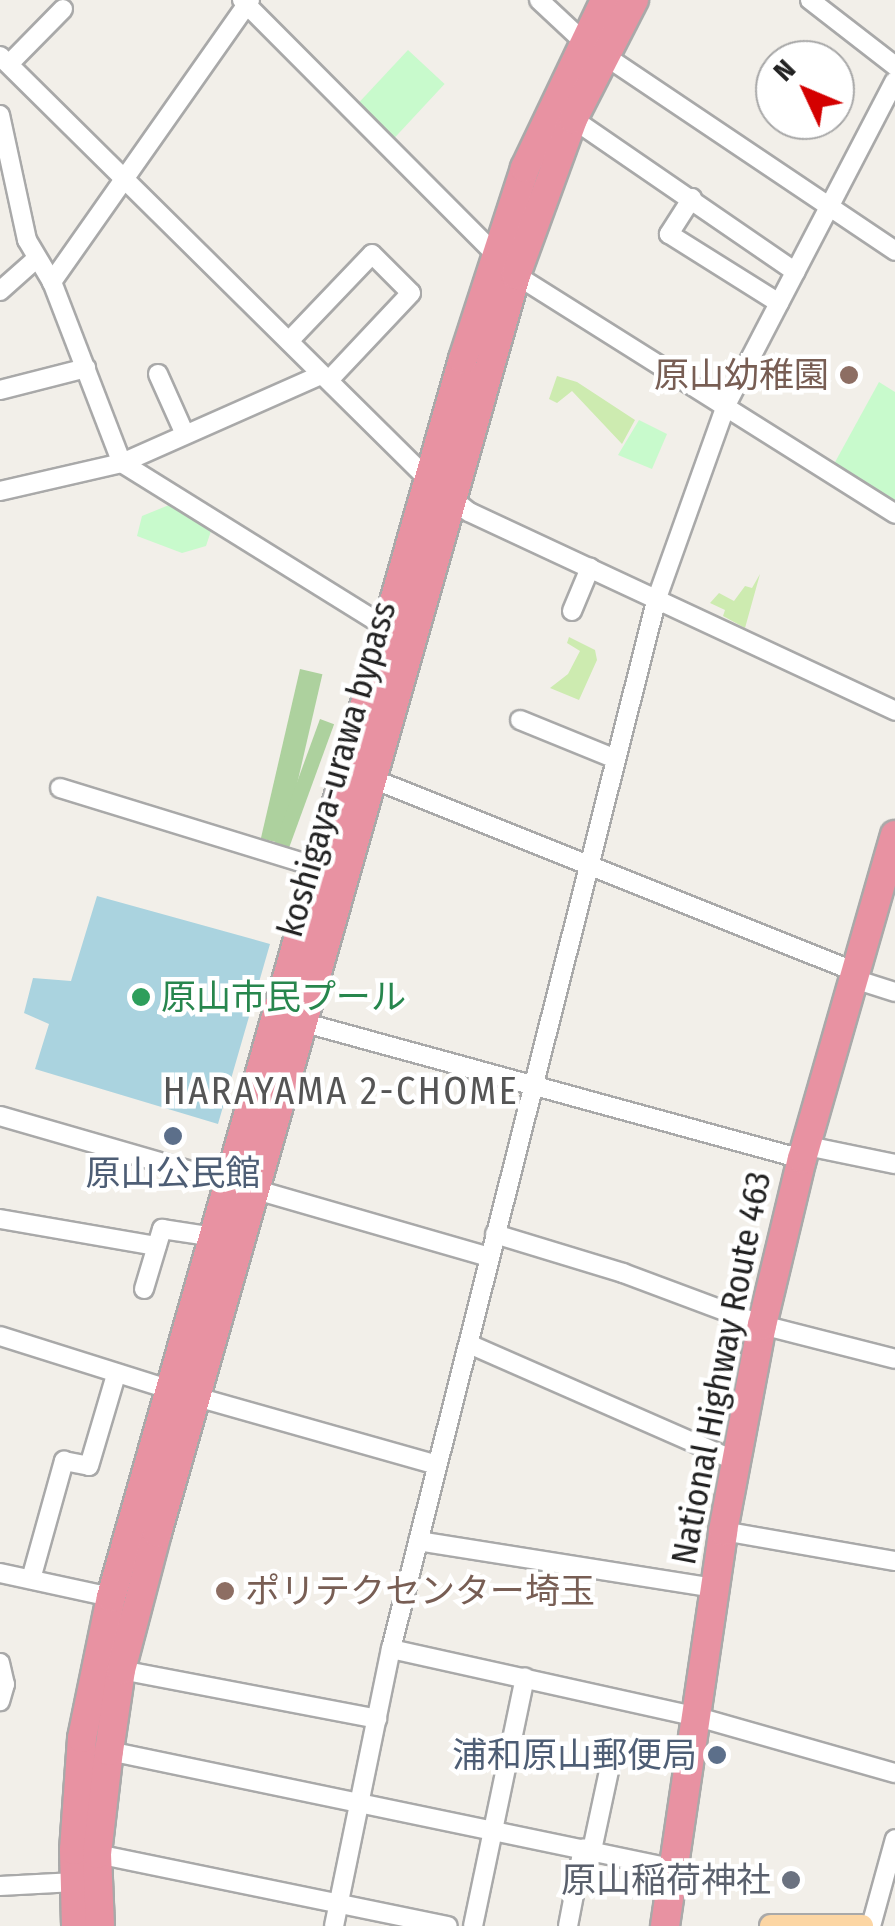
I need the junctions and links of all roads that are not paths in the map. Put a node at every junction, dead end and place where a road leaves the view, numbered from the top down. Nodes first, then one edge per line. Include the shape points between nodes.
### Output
1 (539, 0) edge
2 (605, 0) edge
3 (634, 0) edge
4 (810, 0) edge
5 (246, 2) edge
6 (836, 8) edge
7 (63, 9) dead end
8 (594, 48) junction
9 (4, 60) edge
10 (895, 66) edge
11 (895, 81) edge
12 (0, 115) edge
13 (572, 118) junction
14 (8, 182) edge
15 (125, 183) junction
16 (692, 198) junction
17 (830, 208) junction
18 (895, 252) edge
19 (36, 258) junction
20 (506, 265) junction
21 (796, 272) junction
22 (52, 282) junction
23 (0, 291) edge
24 (780, 303) junction
25 (289, 342) junction
26 (86, 368) junction
27 (158, 374) dead end
28 (325, 378) junction
29 (0, 390) edge
30 (726, 405) junction
31 (184, 432) junction
32 (122, 463) junction
33 (441, 490) junction
34 (0, 492) edge
35 (895, 514) edge
36 (590, 568) junction
37 (657, 598) junction
38 (572, 611) dead end
39 (389, 630) junction
40 (895, 711) edge
41 (520, 720) dead end
42 (613, 758) junction
43 (373, 779) junction
44 (60, 788) dead end
45 (895, 836) edge
46 (588, 865) junction
47 (332, 872) junction
48 (855, 976) junction
49 (895, 992) edge
50 (305, 1022) junction
51 (531, 1084) junction
52 (0, 1116) edge
53 (804, 1152) junction
54 (895, 1164) edge
55 (244, 1188) junction
56 (0, 1219) edge
57 (495, 1234) junction
58 (215, 1237) junction
59 (157, 1246) junction
60 (489, 1257) junction
61 (144, 1289) dead end
62 (762, 1326) junction
63 (0, 1336) edge
64 (469, 1344) junction
65 (895, 1358) edge
66 (116, 1375) junction
67 (184, 1393) junction
68 (735, 1461) junction
69 (437, 1465) junction
70 (723, 1531) junction
71 (418, 1541) junction
72 (895, 1562) edge
73 (0, 1573) edge
74 (31, 1578) junction
75 (715, 1588) junction
76 (110, 1597) junction
77 (392, 1649) junction
78 (0, 1664) edge
79 (121, 1670) junction
80 (525, 1677) junction
81 (0, 1701) edge
82 (698, 1717) junction
83 (377, 1719) junction
84 (109, 1751) junction
85 (611, 1761) dead end
86 (895, 1773) edge
87 (360, 1801) junction
88 (494, 1828) junction
89 (895, 1839) edge
90 (588, 1849) junction
91 (98, 1854) junction
92 (676, 1868) junction
93 (75, 1882) junction
94 (0, 1886) edge
95 (340, 1901) junction
96 (76, 1926) edge
97 (100, 1926) edge
98 (334, 1926) edge
99 (448, 1926) edge
100 (473, 1926) edge
101 (568, 1926) edge
102 (665, 1926) edge
103 (771, 1926) edge
104 (862, 1926) edge
105 (871, 1926) edge

1 - 8 street
2 - 8 highway, koshigaya-urawa bypass
3 - 8 highway, koshigaya-urawa bypass
4 - 6 street
5 - 15 street
5 - 20 street
6 - 10 street
7 - 9 street
8 - 13 highway, koshigaya-urawa bypass
8 - 17 street
8 - 20 highway, koshigaya-urawa bypass via 544,123
9 - 15 street
11 - 17 street
12 - 14 street
13 - 16 street
13 - 20 highway, koshigaya-urawa bypass
14 - 19 street
15 - 22 street
15 - 25 street
16 - 21 street
16 - 24 street via 669,234
17 - 18 street
17 - 21 street
19 - 22 street
19 - 23 street
20 - 30 street
20 - 33 highway, koshigaya-urawa bypass
21 - 24 street
22 - 26 street
24 - 30 street
25 - 28 street
25 - 28 street via 372,254 411,293
26 - 29 street
26 - 32 street
27 - 31 street
28 - 31 street
28 - 33 street
30 - 35 street
30 - 37 street
31 - 32 street
32 - 34 street
32 - 39 street
33 - 36 street via 470,512
33 - 39 highway, koshigaya-urawa bypass
33 - 43 highway, koshigaya-urawa bypass
36 - 37 street
36 - 38 street
37 - 40 street
37 - 42 street
39 - 47 highway, koshigaya-urawa bypass
41 - 42 street
42 - 46 street
43 - 46 street
43 - 47 highway, koshigaya-urawa bypass
44 - 47 street
45 - 48 highway, National Highway Route 463
46 - 48 street
46 - 51 street
47 - 50 highway, koshigaya-urawa bypass
47 - 55 highway, koshigaya-urawa bypass
48 - 49 street
48 - 53 highway, National Highway Route 463
50 - 51 street
50 - 55 highway, koshigaya-urawa bypass
51 - 53 street
51 - 57 street
52 - 55 street
53 - 54 street
53 - 62 highway, National Highway Route 463
55 - 58 highway, koshigaya-urawa bypass
55 - 60 street
55 - 67 highway, koshigaya-urawa bypass
56 - 59 street
57 - 60 street
57 - 62 street
58 - 59 street via 162,1229
58 - 67 highway, koshigaya-urawa bypass
59 - 61 street
60 - 64 street
62 - 65 street
62 - 68 highway, National Highway Route 463
63 - 66 street
64 - 68 street
64 - 69 street
66 - 67 street
66 - 74 street via 89,1466 64,1461
67 - 69 street
67 - 76 highway, koshigaya-urawa bypass
67 - 79 highway, koshigaya-urawa bypass
68 - 70 highway, National Highway Route 463
69 - 71 street
70 - 72 street
70 - 75 highway, National Highway Route 463
71 - 75 street
71 - 77 street
73 - 74 street
74 - 76 street
75 - 82 highway, National Highway Route 463
76 - 93 highway, koshigaya-urawa bypass via 82,1738
77 - 80 street
77 - 83 street
78 - 81 street
79 - 83 street
79 - 84 highway, koshigaya-urawa bypass
80 - 82 street
80 - 88 street
82 - 86 street
82 - 92 highway, National Highway Route 463
83 - 87 street
84 - 87 street
84 - 91 highway, koshigaya-urawa bypass
85 - 90 street
87 - 88 street
87 - 95 street
88 - 90 street
88 - 100 street
89 - 105 street
90 - 92 street
90 - 101 street
91 - 95 street
91 - 97 highway, koshigaya-urawa bypass
92 - 102 highway, National Highway Route 463
93 - 94 street
93 - 96 highway, koshigaya-urawa bypass
95 - 98 street
95 - 99 street
103 - 104 main road

